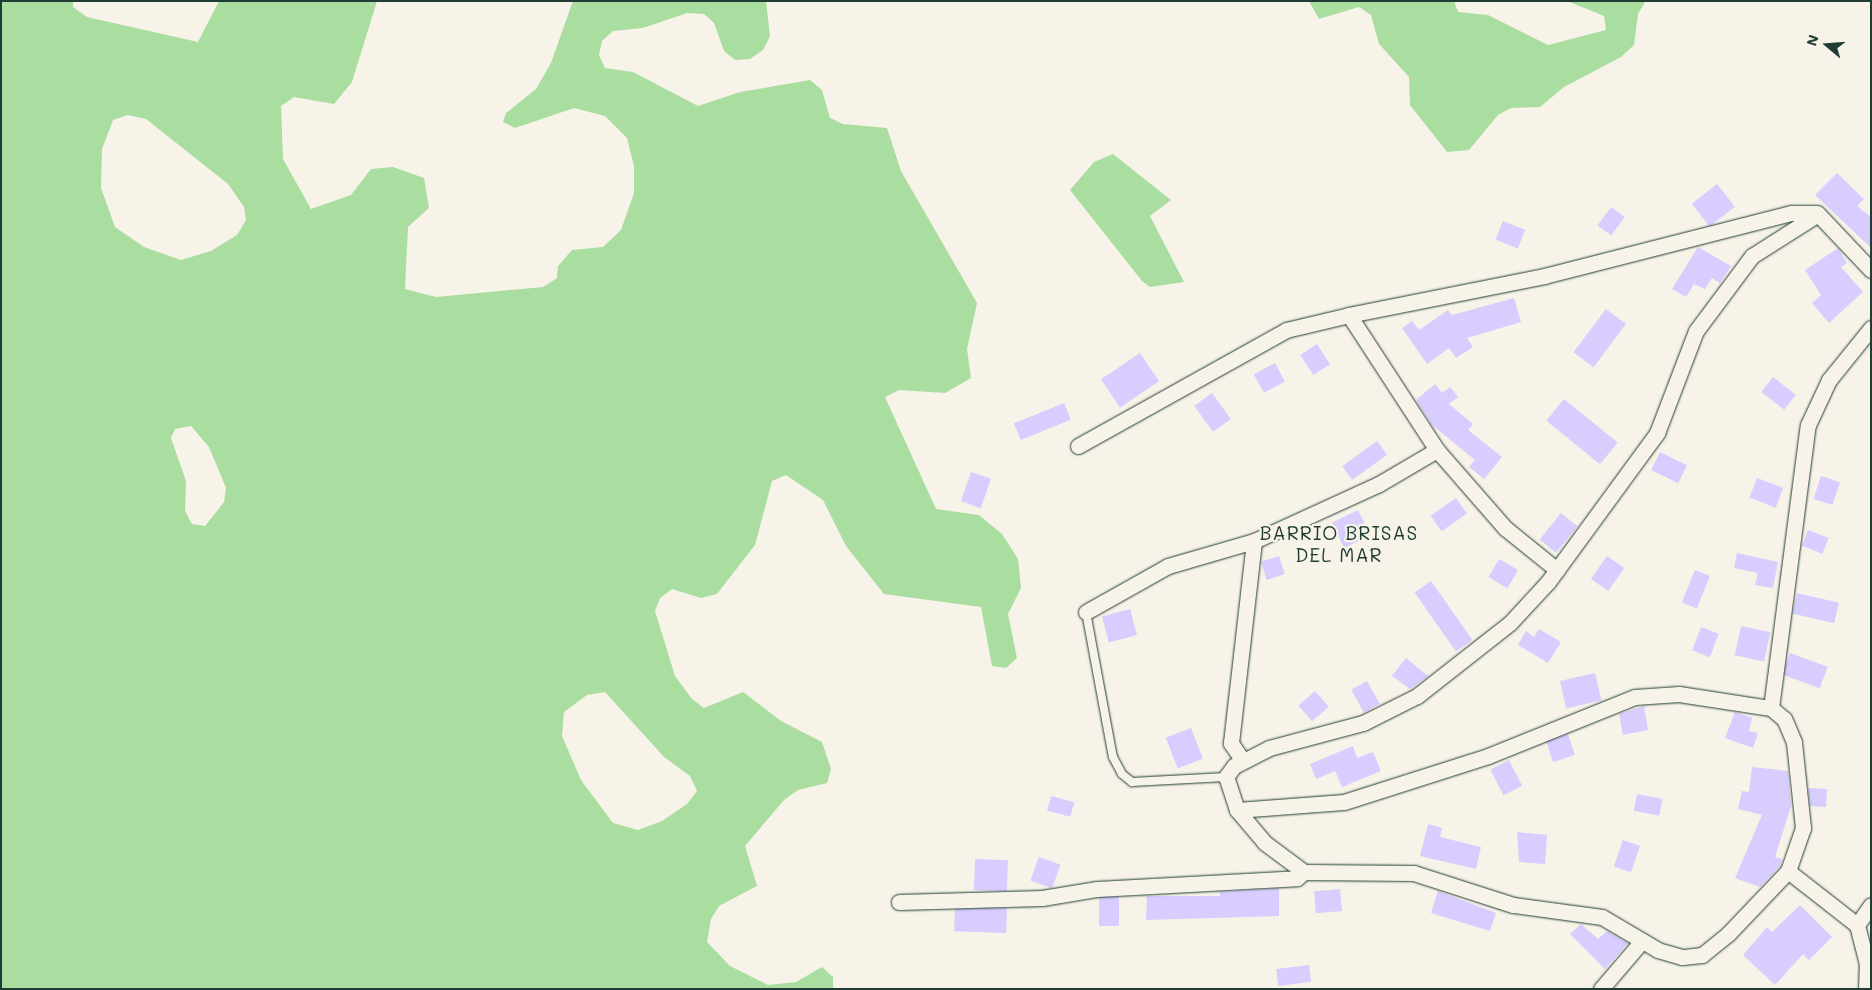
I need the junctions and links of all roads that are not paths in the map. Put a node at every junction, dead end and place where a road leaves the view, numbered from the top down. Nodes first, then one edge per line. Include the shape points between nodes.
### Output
1 (1818, 214) junction
2 (1871, 270) edge
3 (1349, 315) junction
4 (1871, 328) edge
5 (1078, 446) dead end
6 (1437, 450) junction
7 (1254, 541) junction
8 (1557, 570) junction
9 (1086, 612) joint
10 (1771, 708) junction
11 (1242, 761) junction
12 (1226, 778) junction
13 (1237, 810) junction
14 (1788, 871) junction
15 (1304, 872) junction
16 (899, 902) dead end
17 (1871, 905) edge
18 (1857, 926) junction
19 (1642, 941) junction
20 (1601, 989) edge
21 (1866, 989) edge

1 - 2 street
1 - 3 street via 1792,213 1544,276
1 - 8 street via 1752,256 1727,286 1696,331 1657,433
3 - 5 street via 1286,330
3 - 6 street
4 - 10 street via 1829,380 1808,425
6 - 7 street via 1379,484
6 - 8 street via 1505,528
7 - 9 street via 1168,566
7 - 11 street via 1231,743
8 - 11 street via 1510,623 1416,696 1363,723 1269,748
9 - 12 lane via 1113,757 1122,774 1132,782
10 - 13 street via 1679,694 1635,697 1488,756 1344,802
10 - 14 street via 1784,719 1794,742 1802,818
11 - 12 street
12 - 13 street
13 - 15 street via 1265,843
14 - 18 street
14 - 19 street via 1728,934 1702,954 1682,957
15 - 16 street via 1297,878 1097,889 1042,898
15 - 19 street via 1414,873 1514,905 1602,917
17 - 18 street
18 - 21 street via 1867,964
19 - 20 street

